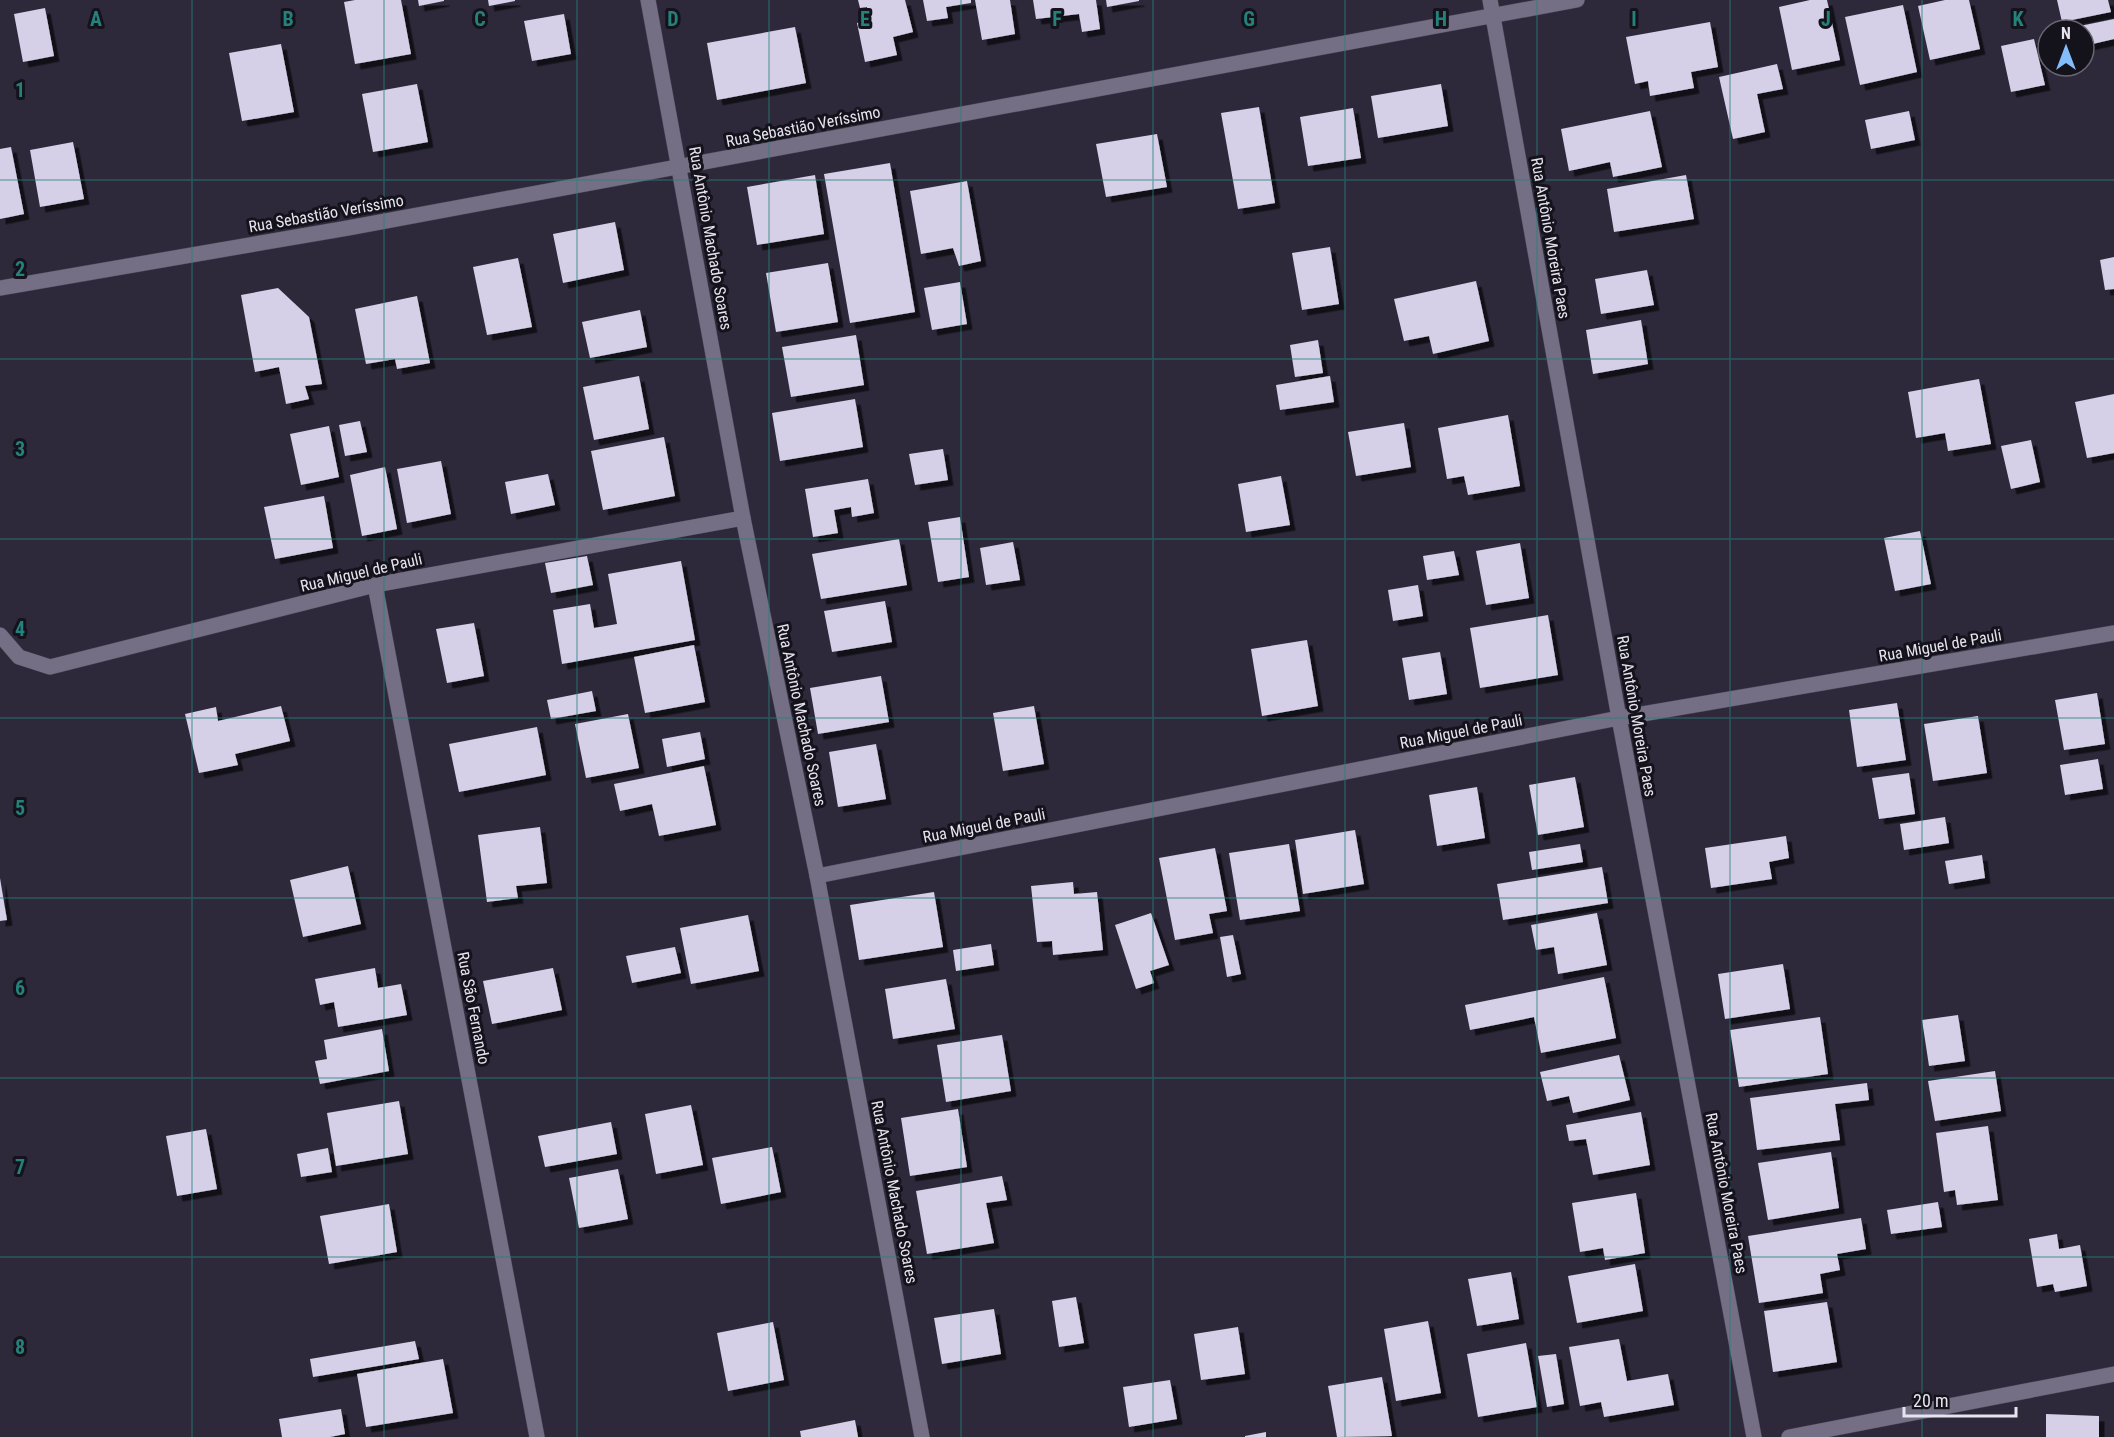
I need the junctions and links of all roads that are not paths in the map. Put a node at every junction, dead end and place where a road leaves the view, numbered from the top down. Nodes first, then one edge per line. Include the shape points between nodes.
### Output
1 (648, 0) edge
2 (1577, 0) edge
3 (1491, 8) edge
4 (680, 167) junction
5 (0, 288) edge
6 (743, 518) junction
7 (375, 585) junction
8 (2114, 633) edge
9 (0, 635) edge
10 (1619, 718) junction
11 (817, 876) junction
12 (2114, 1374) edge
13 (537, 1437) edge
14 (922, 1437) edge
15 (1754, 1437) edge
16 (1790, 1437) edge

1 - 4 street, Rua Antônio Machado Soares
2 - 3 street, Rua Sebastião Veríssimo
3 - 4 street, Rua Sebastião Veríssimo
3 - 10 street, Rua Antônio Moreira Paes
4 - 5 street, Rua Sebastião Veríssimo
4 - 6 street, Rua Antônio Machado Soares
6 - 7 street, Rua Miguel de Pauli
6 - 11 street, Rua Antônio Machado Soares
7 - 9 street, Rua Miguel de Pauli via 50,667 19,657
7 - 13 street, Rua São Fernando
8 - 10 street, Rua Miguel de Pauli
10 - 11 street, Rua Miguel de Pauli
10 - 15 street, Rua Antônio Moreira Paes
11 - 14 street, Rua Antônio Machado Soares
12 - 16 street

